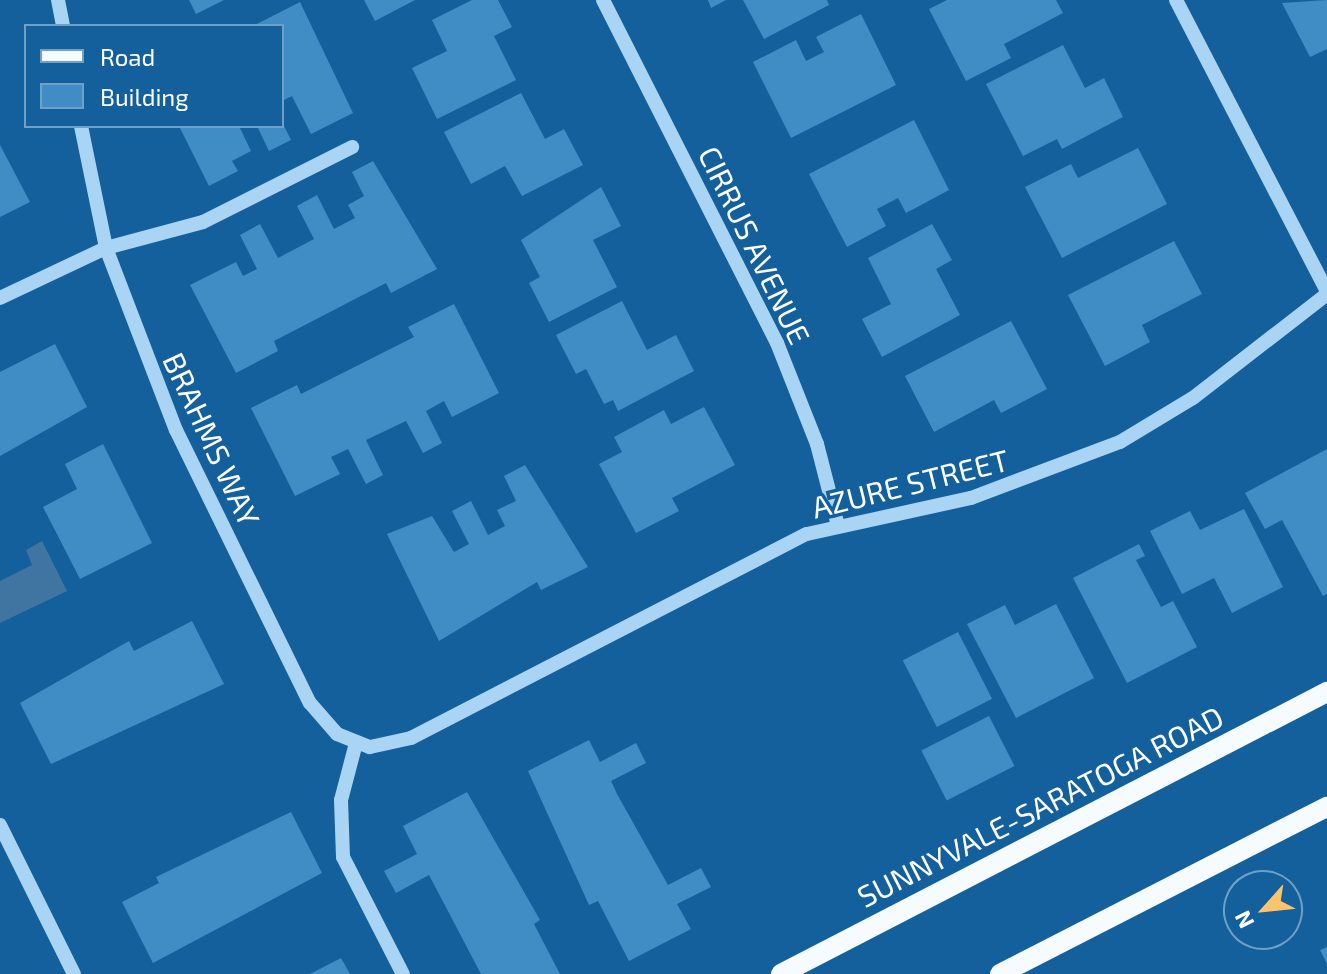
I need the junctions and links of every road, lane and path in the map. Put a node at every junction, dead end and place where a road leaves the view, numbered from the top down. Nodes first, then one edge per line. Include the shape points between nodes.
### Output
1 (58, 0) edge
2 (603, 0) edge
3 (1176, 0) edge
4 (63, 24) edge
5 (81, 128) edge
6 (352, 147) dead end
7 (106, 248) junction
8 (1327, 292) edge
9 (0, 298) edge
10 (837, 522) junction
11 (1327, 692) edge
12 (356, 743) junction
13 (1327, 807) edge
14 (0, 825) edge
15 (74, 974) edge
16 (403, 974) edge
17 (781, 974) edge
18 (1000, 974) edge

1 - 4 street
2 - 10 street, CIRRUS AVENUE via 777,343 817,444
3 - 8 street
5 - 7 street, BRAHMS WAY
6 - 7 street via 203,222
7 - 9 street
7 - 12 street, BRAHMS WAY via 176,430 310,703
8 - 10 street, AZURE STREET via 1193,398 1120,442 971,498
10 - 12 street, AZURE STREET via 411,738 387,748
11 - 17 main road, SUNNYVALE-SARATOGA ROAD
12 - 16 street via 341,800 343,857
13 - 18 main road
14 - 15 street

